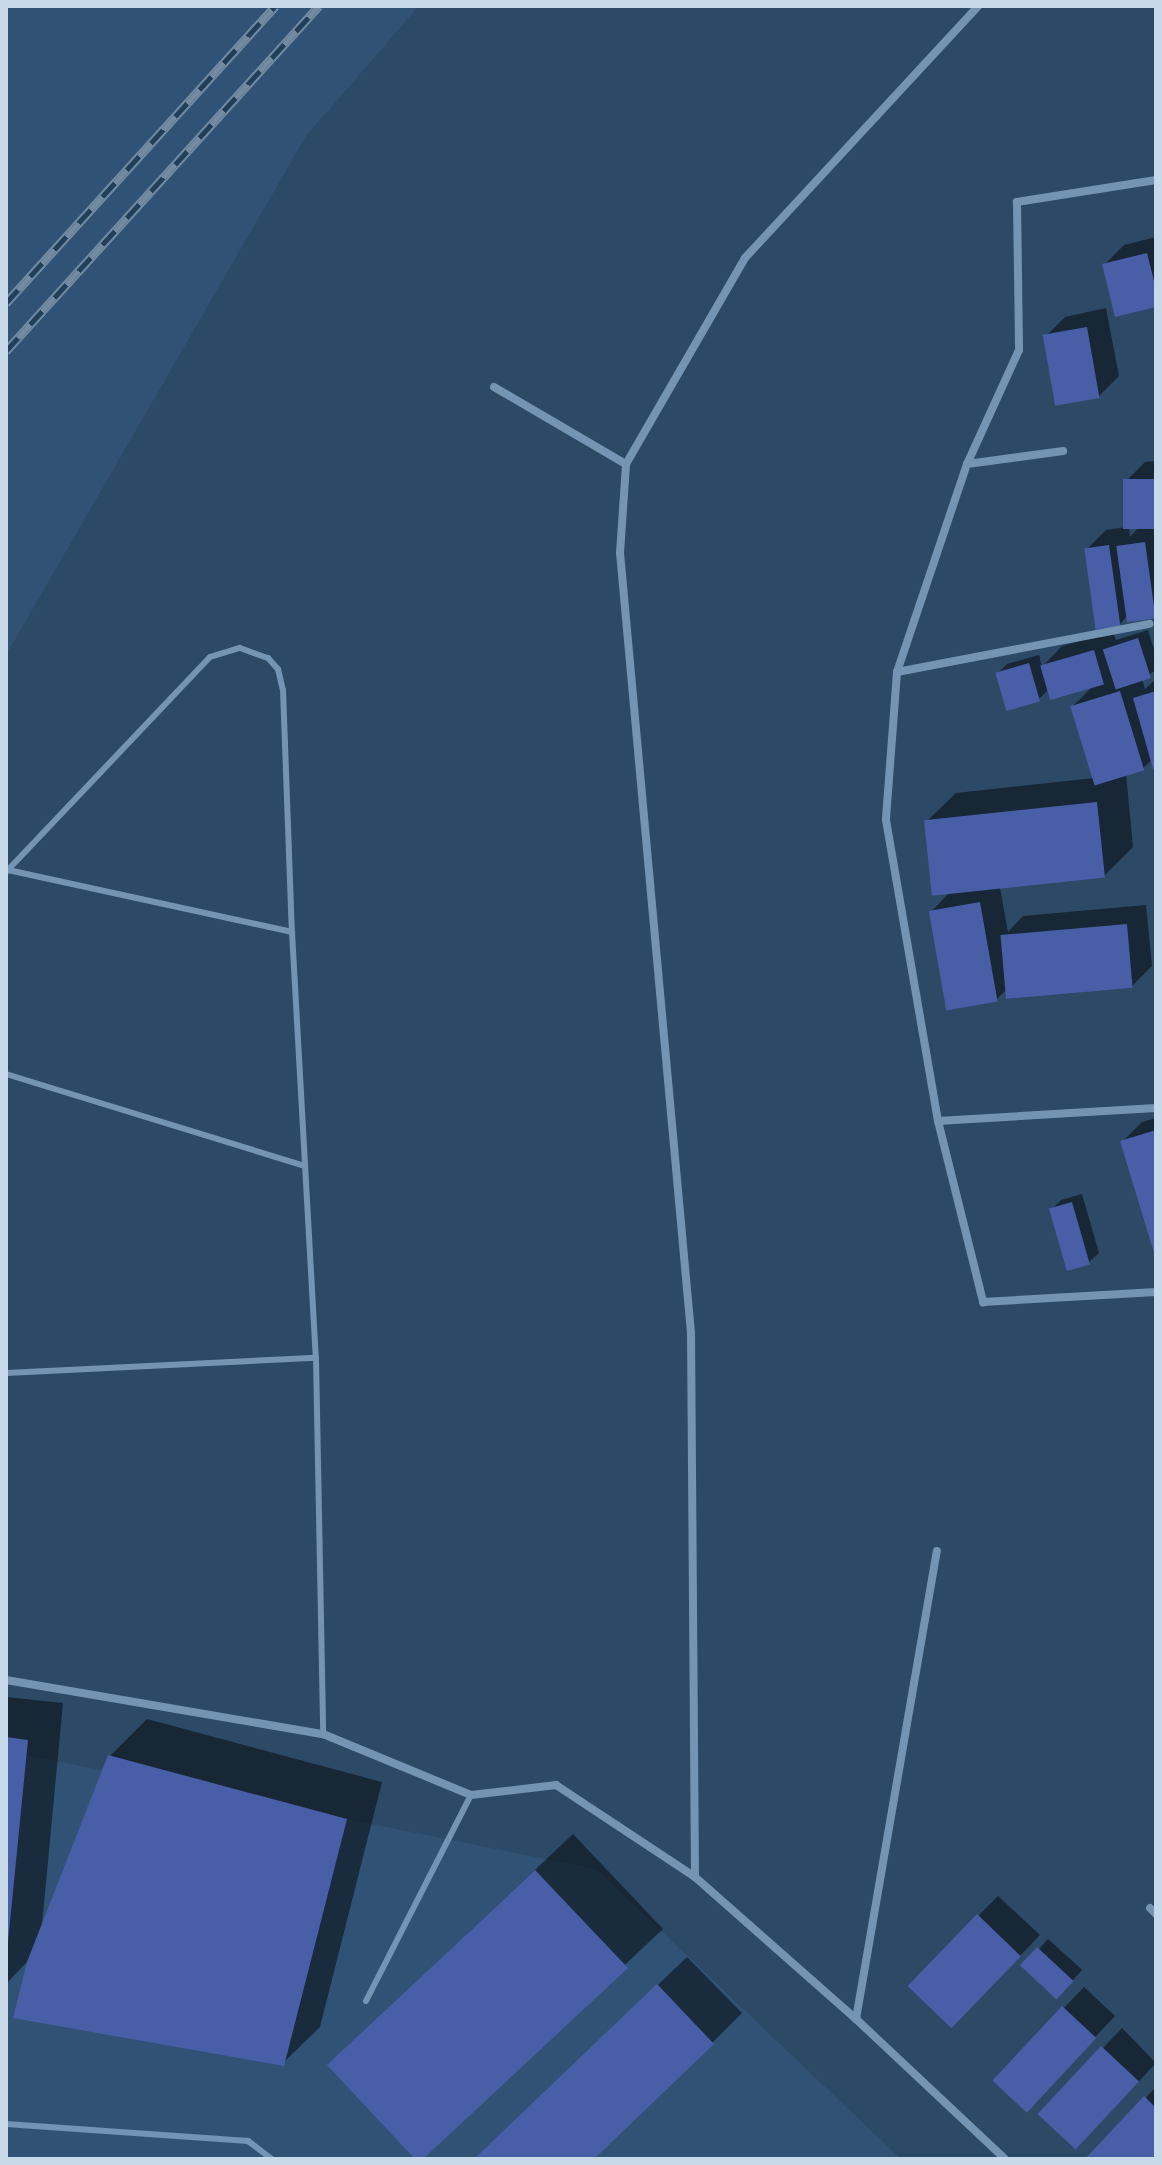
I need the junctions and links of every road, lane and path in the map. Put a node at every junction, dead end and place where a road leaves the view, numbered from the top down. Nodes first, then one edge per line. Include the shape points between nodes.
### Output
1 (978, 6) edge
2 (1156, 180) edge
3 (494, 387) dead end
4 (1063, 451) dead end
5 (626, 464) junction
6 (967, 464) junction
7 (1149, 624) dead end
8 (897, 672) junction
9 (7, 871) edge
10 (292, 932) junction
11 (6, 1074) edge
12 (1156, 1108) edge
13 (938, 1121) junction
14 (305, 1166) junction
15 (1156, 1292) edge
16 (316, 1358) junction
17 (6, 1373) edge
18 (937, 1551) dead end
19 (6, 1680) edge
20 (323, 1734) junction
21 (471, 1795) junction
22 (695, 1877) junction
23 (366, 2001) dead end
24 (856, 2019) junction
25 (6, 2124) edge
26 (272, 2159) edge
27 (1005, 2159) edge

1 - 5 street via 745,258
2 - 6 street via 1017,202 1019,350
3 - 5 street
4 - 6 street
5 - 22 street via 620,553 691,1333
6 - 8 street
7 - 8 street
8 - 13 street via 886,820
9 - 10 lane
9 - 10 lane via 210,657 240,648 268,658 278,669 283,690
10 - 14 lane
11 - 14 lane
12 - 13 street
13 - 15 street via 983,1302
14 - 16 lane
16 - 17 lane
16 - 20 lane
18 - 24 street
19 - 20 street
20 - 21 street
21 - 22 street via 556,1785
21 - 23 lane
22 - 24 street
24 - 27 street
25 - 26 lane via 248,2141

